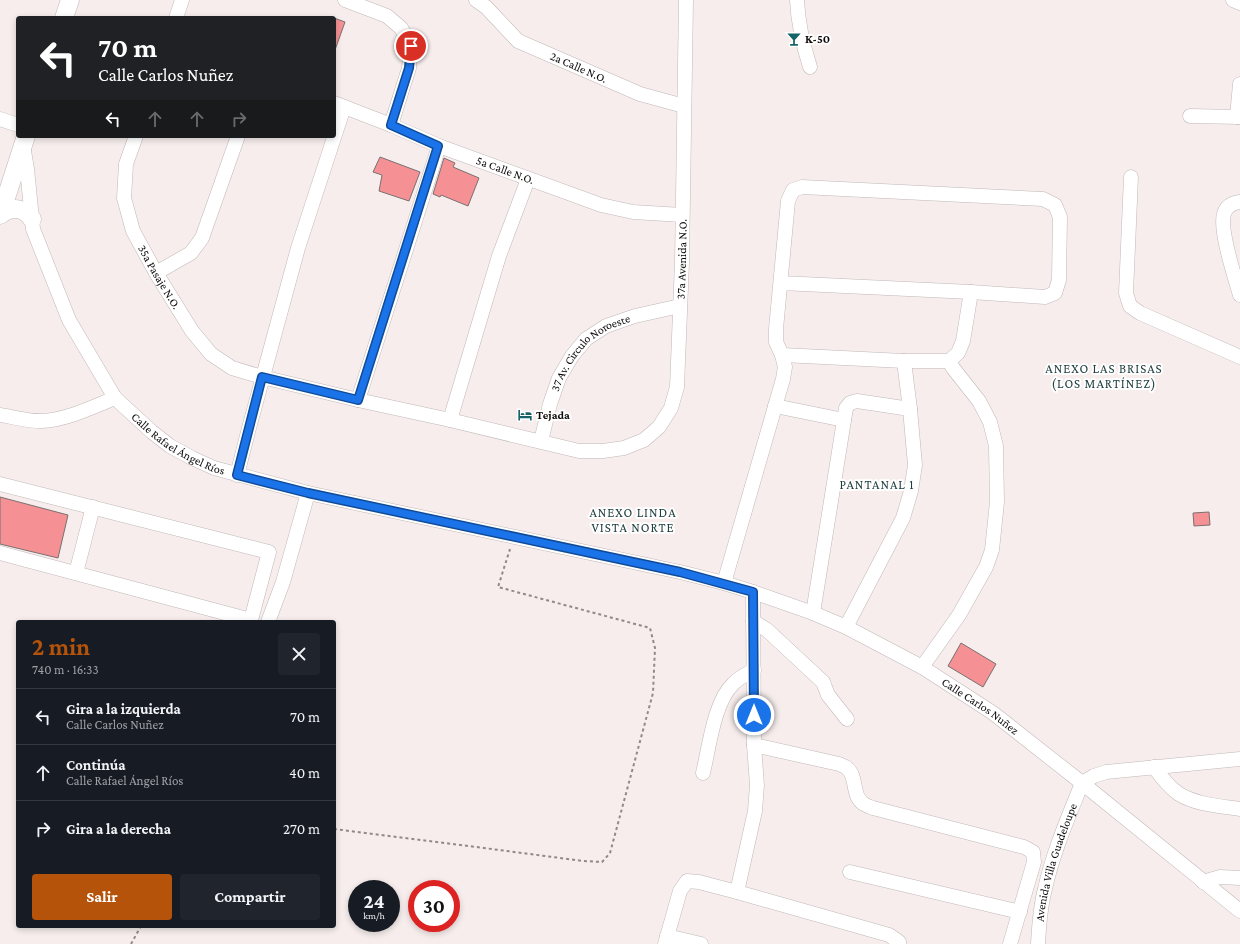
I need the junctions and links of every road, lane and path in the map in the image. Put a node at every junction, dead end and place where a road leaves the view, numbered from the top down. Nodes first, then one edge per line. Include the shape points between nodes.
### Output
1 (70, 0) edge
2 (182, 0) edge
3 (345, 0) edge
4 (686, 0) edge
5 (797, 0) edge
6 (481, 4) edge
7 (65, 16) edge
8 (177, 16) edge
9 (810, 66) dead end
10 (1240, 84) edge
11 (339, 105) edge
12 (684, 106) junction
13 (336, 115) edge
14 (1190, 116) dead end
15 (1239, 117) edge
16 (0, 118) edge
17 (16, 124) edge
18 (391, 125) junction
19 (135, 138) edge
20 (237, 138) edge
21 (330, 138) edge
22 (24, 140) edge
23 (438, 146) junction
24 (1131, 178) dead end
25 (528, 179) junction
26 (1240, 202) edge
27 (0, 214) edge
28 (682, 215) junction
29 (32, 219) junction
30 (156, 273) junction
31 (781, 283) junction
32 (970, 292) junction
33 (1240, 295) edge
34 (680, 306) junction
35 (782, 355) junction
36 (1240, 357) edge
37 (904, 361) junction
38 (949, 361) junction
39 (262, 377) junction
40 (116, 398) junction
41 (358, 400) junction
42 (775, 406) junction
43 (910, 409) junction
44 (0, 415) edge
45 (450, 420) junction
46 (844, 420) junction
47 (541, 441) junction
48 (237, 475) junction
49 (0, 484) edge
50 (308, 493) junction
51 (93, 507) junction
52 (514, 537) junction
53 (0, 553) edge
54 (680, 572) joint
55 (76, 573) junction
56 (724, 583) junction
57 (753, 592) junction
58 (813, 613) junction
59 (269, 620) edge
60 (753, 621) junction
61 (846, 627) junction
62 (922, 667) junction
63 (754, 670) junction
64 (847, 719) dead end
65 (754, 745) junction
66 (1240, 759) edge
67 (1154, 767) junction
68 (703, 773) dead end
69 (1082, 783) junction
70 (1240, 809) edge
71 (336, 829) edge
72 (850, 872) dead end
73 (1240, 878) edge
74 (1204, 882) junction
75 (737, 892) junction
76 (1240, 911) edge
77 (1020, 912) junction
78 (140, 928) edge
79 (666, 940) edge
80 (131, 944) edge
81 (700, 944) edge
82 (899, 944) edge
83 (1010, 944) edge
84 (1038, 944) edge

1 - 7 main road
2 - 8 street
3 - 18 street via 387,16 401,28 411,46 409,68
4 - 12 street, 37a Avenida N.O.
5 - 9 street via 804,48
6 - 12 street, 2a Calle N.O. via 518,41 640,94
10 - 15 street
11 - 13 street
11 - 18 street, 5a Calle N.O.
12 - 28 street, 37a Avenida N.O.
14 - 15 street
16 - 17 street
18 - 23 street, 5a Calle N.O.
19 - 30 street, 35a Pasaje N.O. via 126,164 124,198 133,231
20 - 30 street via 202,238 191,253
21 - 39 street
22 - 27 main road
22 - 29 street, Calle Rafael Ángel Ríos
23 - 25 street, 5a Calle N.O.
23 - 41 street
24 - 36 street via 1126,293 1130,306 1140,313
25 - 28 street, 5a Calle N.O. via 601,205 633,212
25 - 45 street via 499,256
26 - 33 street via 1232,204 1224,213 1222,227
27 - 29 main road via 9,209 17,209 24,211
28 - 34 street, 37a Avenida N.O.
29 - 40 street, Calle Rafael Ángel Ríos via 33,229 69,320
30 - 39 street, 35a Pasaje N.O. via 192,332 211,354 232,368
31 - 32 street
31 - 32 street via 788,201 793,190 802,187 1043,198 1055,205 1060,217 1059,280 1055,292 1045,297
31 - 35 street via 776,342
32 - 38 street via 963,341 958,353
34 - 47 street, 37 Av. Circulo Noroeste via 635,316 606,326 586,339 572,356 560,378 550,404
34 - 47 street, 37a Avenida N.O. via 677,387 671,408 659,427 644,440 624,448 603,452 579,451
35 - 37 street
35 - 42 street via 785,366
37 - 38 street
37 - 43 street
38 - 62 street via 979,401 990,422 996,446 997,502 992,550 986,567 959,615
39 - 41 street, 35a Pasaje N.O.
39 - 48 street
40 - 44 street via 54,420 39,421
40 - 48 street, Calle Rafael Ángel Ríos via 170,446 214,468
41 - 45 street, 35a Pasaje N.O.
42 - 46 street
42 - 56 street
43 - 46 street via 857,401 850,403 846,408
43 - 61 street via 915,465 911,491 903,518
45 - 47 street, 37a Avenida N.O.
46 - 58 street
48 - 50 street, Calle Rafael Ángel Ríos
49 - 51 street
50 - 52 street, Calle Rafael Ángel Ríos
50 - 59 street via 283,582
51 - 55 street
51 - 55 street via 269,552 251,620
52 - 54 street, Calle Rafael Ángel Ríos
52 - 71 path via 498,587 650,628 655,648 653,693 610,852 602,862 583,861
53 - 55 street
54 - 56 street, Calle Carlos Nuñez
56 - 57 street, Calle Carlos Nuñez
57 - 58 street, Calle Carlos Nuñez
57 - 60 street
58 - 61 street, Calle Carlos Nuñez
60 - 63 street
60 - 64 street via 768,630 823,682 828,695
61 - 62 street, Calle Carlos Nuñez
62 - 69 street, Calle Carlos Nuñez via 993,713
63 - 65 street
63 - 68 street via 733,683 724,695 715,719
65 - 75 street via 757,785 755,811
65 - 77 street via 848,768 859,800 864,805 1024,847 1033,852 1034,862
66 - 67 street
67 - 69 street via 1106,772
67 - 70 street via 1164,781 1180,794 1196,801
69 - 74 street, Calle Carlos Nuñez
69 - 84 street, Avenida Villa Guadeloupe via 1056,849 1044,889
72 - 77 street
73 - 74 street via 1220,877
74 - 76 street, Calle Carlos Nuñez
75 - 79 street via 687,881 680,891
75 - 82 street via 889,935
77 - 83 street
78 - 80 path
79 - 81 street

